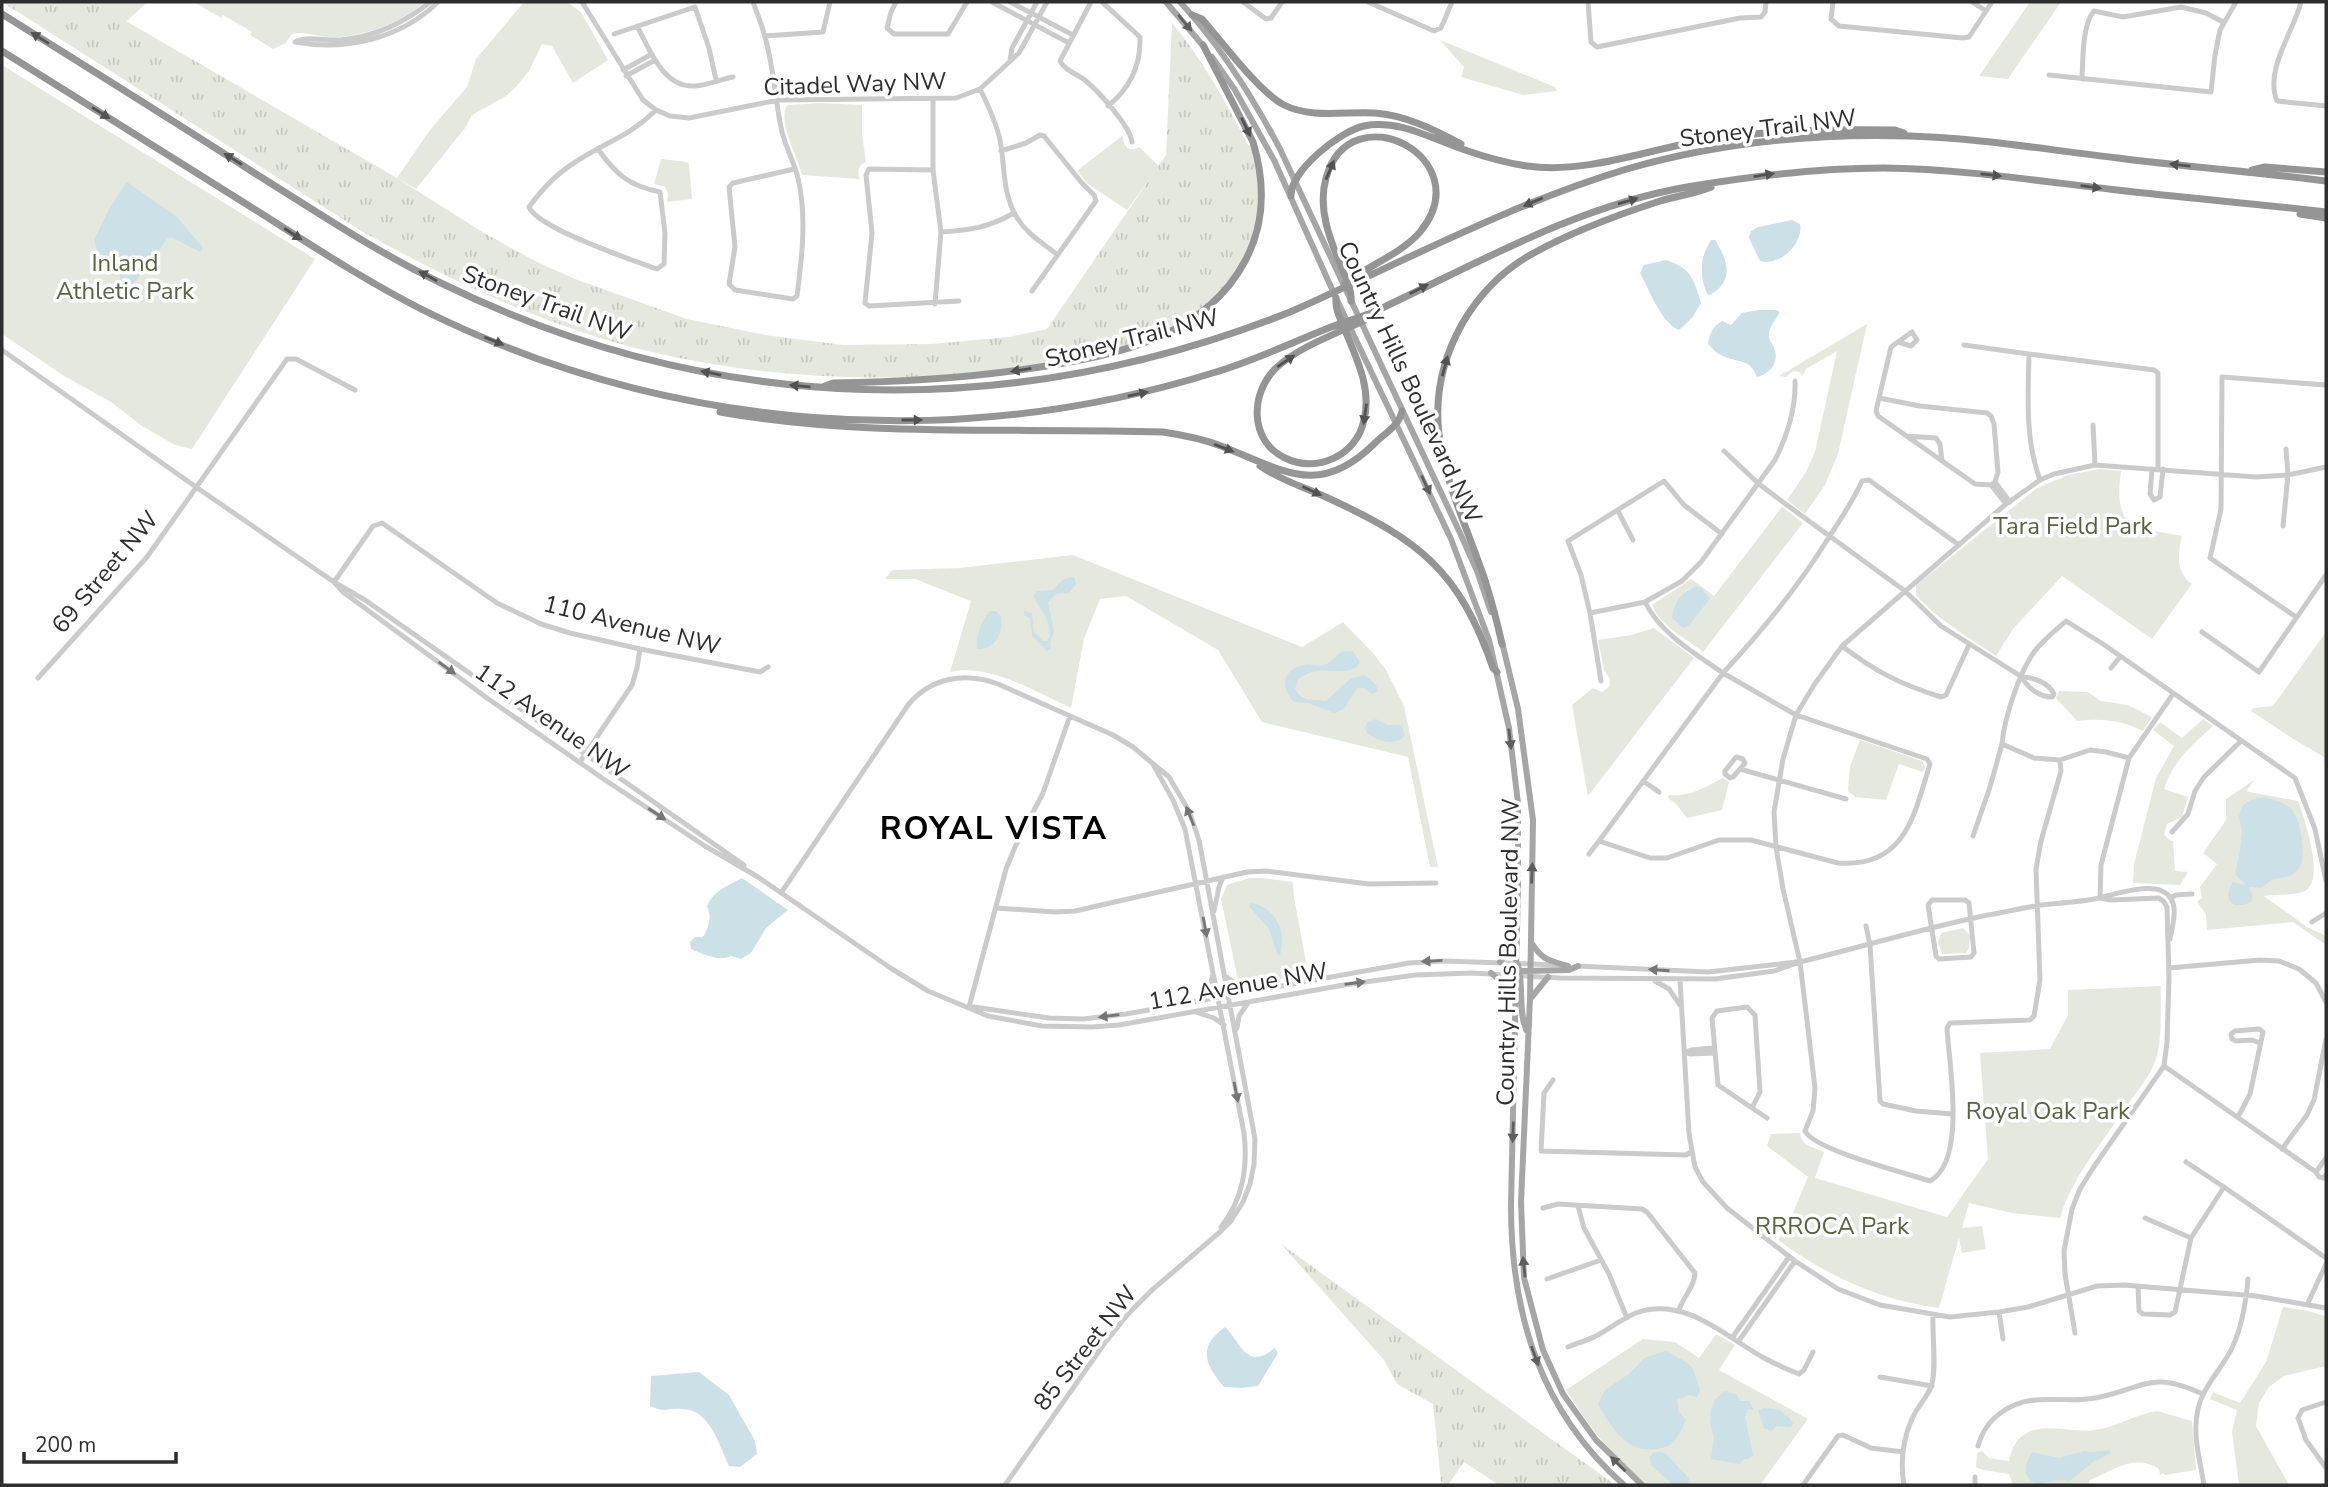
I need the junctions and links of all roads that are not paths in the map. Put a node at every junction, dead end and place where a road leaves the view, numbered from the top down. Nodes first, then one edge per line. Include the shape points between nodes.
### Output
1 (430, 2) edge
2 (438, 2) edge
3 (753, 2) edge
4 (830, 2) edge
5 (896, 2) edge
6 (967, 2) edge
7 (992, 2) edge
8 (1010, 2) edge
9 (1037, 2) edge
10 (1047, 2) edge
11 (1091, 2) edge
12 (1102, 2) edge
13 (1167, 2) edge
14 (1180, 2) edge
15 (1243, 2) edge
16 (1282, 2) edge
17 (1368, 2) edge
18 (1452, 2) edge
19 (1588, 2) edge
20 (1766, 2) edge
21 (1833, 2) edge
22 (1972, 2) edge
23 (1992, 2) edge
24 (2236, 2) edge
25 (2301, 2) edge
26 (587, 4) edge
27 (694, 4) edge
28 (1380, 4) edge
29 (1986, 11) junction
30 (1031, 12) junction
31 (2, 14) edge
32 (1192, 15) junction
33 (1039, 17) junction
34 (1026, 20) junction
35 (2223, 22) junction
36 (1035, 25) junction
37 (637, 26) junction
38 (614, 34) dead end
39 (1073, 35) junction
40 (765, 36) junction
41 (1069, 43) junction
42 (1203, 45) junction
43 (2, 51) edge
44 (654, 57) junction
45 (1010, 61) junction
46 (625, 73) junction
47 (2049, 75) dead end
48 (733, 77) dead end
49 (2082, 79) junction
50 (716, 80) junction
51 (980, 89) junction
52 (778, 100) junction
53 (933, 100) junction
54 (1108, 106) junction
55 (2326, 106) edge
56 (656, 110) junction
57 (1911, 136) junction
58 (1132, 142) dead end
59 (598, 149) junction
60 (1001, 150) junction
61 (1477, 153) junction
62 (794, 169) junction
63 (933, 170) junction
64 (2248, 172) junction
65 (2326, 173) edge
66 (1295, 180) junction
67 (2326, 181) edge
68 (1719, 183) junction
69 (1291, 196) junction
70 (2234, 202) junction
71 (2326, 212) edge
72 (1014, 214) junction
73 (2326, 218) edge
74 (941, 232) junction
75 (1058, 255) junction
76 (1032, 291) dead end
77 (1337, 294) junction
78 (1351, 301) junction
79 (959, 302) dead end
80 (935, 304) junction
81 (1372, 313) junction
82 (1898, 342) dead end
83 (1964, 345) dead end
84 (1356, 346) junction
85 (2, 350) edge
86 (2029, 354) junction
87 (1795, 381) dead end
88 (2326, 385) edge
89 (821, 387) junction
90 (355, 390) dead end
91 (1879, 398) junction
92 (672, 399) junction
93 (1402, 411) junction
94 (1780, 418) dead end
95 (1790, 420) junction
96 (1397, 423) junction
97 (2093, 425) dead end
98 (1906, 436) junction
99 (2286, 449) dead end
100 (1724, 451) dead end
101 (1252, 459) junction
102 (1941, 461) junction
103 (2095, 465) junction
104 (2326, 467) edge
105 (2158, 469) junction
106 (2222, 475) junction
107 (2288, 475) junction
108 (2040, 480) junction
109 (1759, 484) junction
110 (1993, 484) junction
111 (196, 487) junction
112 (2008, 503) junction
113 (1618, 511) junction
114 (2283, 526) dead end
115 (1722, 534) junction
116 (1830, 536) junction
117 (1633, 540) dead end
118 (1959, 545) junction
119 (2326, 575) edge
120 (334, 582) junction
121 (1905, 591) junction
122 (1646, 602) junction
123 (1590, 613) junction
124 (2296, 617) junction
125 (2202, 632) dead end
126 (1502, 644) junction
127 (1969, 645) junction
128 (1842, 646) junction
129 (640, 649) junction
130 (2120, 657) junction
131 (768, 667) dead end
132 (2111, 668) dead end
133 (1497, 672) junction
134 (1723, 673) junction
135 (2022, 677) junction
136 (38, 678) dead end
137 (1601, 681) dead end
138 (2174, 694) junction
139 (1797, 715) junction
140 (1070, 716) junction
141 (2241, 741) junction
142 (2002, 744) junction
143 (586, 754) junction
144 (2129, 758) junction
145 (2060, 760) junction
146 (580, 762) junction
147 (1152, 763) junction
148 (1740, 769) dead end
149 (1643, 781) junction
150 (1778, 781) junction
151 (1659, 792) dead end
152 (1846, 799) dead end
153 (2172, 832) dead end
154 (1973, 836) dead end
155 (1599, 841) junction
156 (1776, 847) junction
157 (1589, 854) dead end
158 (758, 877) junction
159 (1223, 877) junction
160 (2326, 880) edge
161 (1207, 881) junction
162 (1197, 882) junction
163 (1436, 883) dead end
164 (780, 892) junction
165 (2192, 894) dead end
166 (2171, 897) junction
167 (2100, 898) junction
168 (2164, 902) junction
169 (2036, 906) junction
170 (996, 908) junction
171 (2326, 913) edge
172 (1213, 914) junction
173 (1972, 919) junction
174 (2312, 922) dead end
175 (1866, 926) dead end
176 (1932, 929) junction
177 (1516, 938) junction
178 (2170, 939) junction
179 (1531, 941) junction
180 (1870, 945) junction
181 (1500, 962) junction
182 (1800, 962) junction
183 (1516, 963) junction
184 (1568, 966) junction
185 (1578, 966) junction
186 (2169, 968) junction
187 (1530, 970) junction
188 (1213, 972) junction
189 (1491, 973) junction
190 (1519, 974) junction
191 (1225, 975) junction
192 (1548, 977) junction
193 (1652, 979) junction
194 (1680, 980) junction
195 (1256, 990) junction
196 (1515, 993) junction
197 (1228, 995) junction
198 (1218, 997) junction
199 (1530, 999) junction
200 (1200, 1000) junction
201 (1249, 1002) junction
202 (2326, 1003) edge
203 (1230, 1005) junction
204 (970, 1007) junction
205 (1220, 1007) junction
206 (1682, 1009) junction
207 (1196, 1012) junction
208 (1224, 1025) junction
209 (1236, 1031) junction
210 (1527, 1032) junction
211 (2326, 1039) edge
212 (2260, 1043) junction
213 (1714, 1050) junction
214 (1685, 1052) junction
215 (2164, 1066) junction
216 (1553, 1080) dead end
217 (1752, 1108) junction
218 (1952, 1114) junction
219 (2238, 1117) junction
220 (1767, 1118) dead end
221 (2282, 1149) junction
222 (1691, 1152) junction
223 (2326, 1158) edge
224 (2186, 1161) dead end
225 (2316, 1172) junction
226 (2326, 1175) edge
227 (2224, 1187) junction
228 (1578, 1206) junction
229 (1543, 1208) dead end
230 (2145, 1218) dead end
231 (2191, 1238) junction
232 (1206, 1244) junction
233 (1789, 1256) junction
234 (2326, 1258) edge
235 (1601, 1260) junction
236 (1795, 1261) junction
237 (2326, 1264) edge
238 (1547, 1279) dead end
239 (2248, 1279) dead end
240 (2138, 1286) junction
241 (2179, 1289) junction
242 (2069, 1294) junction
243 (2246, 1296) junction
244 (2308, 1303) junction
245 (2326, 1308) edge
246 (1679, 1310) junction
247 (1999, 1312) junction
248 (1933, 1315) junction
249 (1627, 1318) junction
250 (2076, 1333) dead end
251 (1732, 1338) junction
252 (2003, 1339) dead end
253 (1738, 1342) junction
254 (1568, 1347) dead end
255 (1813, 1352) dead end
256 (1880, 1377) dead end
257 (1932, 1385) junction
258 (2203, 1394) junction
259 (2326, 1402) edge
260 (1978, 1446) dead end
261 (1903, 1452) junction
262 (2326, 1468) edge
263 (1975, 1477) dead end
264 (1006, 1485) edge
265 (1624, 1485) edge
266 (1642, 1485) edge
267 (1803, 1485) edge
268 (1903, 1485) edge
269 (1975, 1485) edge
270 (2204, 1485) edge

1 - 2 street via 377,33 295,42 343,45 376,38 404,27
3 - 40 street
4 - 40 street via 823,32
5 - 6 street via 887,28 894,34 948,34
7 - 34 street
8 - 30 street
9 - 30 street, Citadel Way NW
10 - 33 street, Citadel Way NW
11 - 39 street
12 - 54 street via 1140,37 1138,66 1120,96
13 -> 42 main road, Country Hills Boulevard NW
14 - 32 main road, Country Hills Boulevard NW
15 - 16 street via 1266,19
17 - 28 street
18 - 28 street via 1441,27 1434,31
19 - 20 street via 1591,42 1597,47 1760,17
21 - 29 street via 1831,19 1839,26 1963,38 1969,37
22 - 29 street
23 - 29 street
24 - 35 street
25 - 55 street via 2277,60 2273,93 2277,100
26 - 46 street
27 - 37 street
27 - 50 street
30 - 33 street
30 - 34 street, Citadel Way NW
89 -> 31 highway, Stoney Trail NW via 712,374 612,350 444,285 356,236
32 - 61 highway via 1202,19 1268,93 1286,106 1312,113 1377,113 1401,118
32 - 66 main road, Country Hills Boulevard NW via 1256,104
33 - 36 street, Citadel Way NW
33 - 39 street
34 - 36 street
34 - 45 street, Citadel Way NW
35 - 49 street via 2211,92
35 - 49 street via 2181,7 2123,17 2094,11 2086,27
36 - 41 street
36 - 45 street, Citadel Way NW
37 - 38 street
37 - 44 street
39 - 41 street
40 - 52 street
41 - 54 street via 1061,57 1063,66 1086,81
42 - 69 main road, Country Hills Boulevard NW via 1245,106
42 -> 89 highway via 1253,142 1262,193 1252,248 1234,281 1216,300 1163,336 1094,357 980,375
43 -> 92 highway, Stoney Trail NW via 312,246 421,309 522,353
44 - 46 street
44 - 50 street via 668,77 685,86
45 - 51 street, Citadel Way NW
46 - 56 street via 643,100
47 - 49 street
48 - 50 street
51 - 53 street, Citadel Way NW via 956,99
51 - 60 street via 995,121
52 - 53 street, Citadel Way NW
52 - 56 street, Citadel Way NW via 689,118
52 - 62 street via 782,133
53 - 63 street
54 - 58 street via 1131,132
56 - 59 street via 629,134
57 - 61 highway via 1895,130 1815,129 1700,141 1596,162 1544,167
64 -> 57 highway, Stoney Trail NW
57 -> 77 highway, Stoney Trail NW via 1733,146 1629,169 1538,199
59 - 59 street via 625,179 660,192 664,264 657,269 597,247 532,214 529,207 543,188
60 - 72 street
60 - 75 street via 1045,136 1094,195 1096,201
61 - 66 highway via 1396,126 1366,125 1330,144
62 - 62 street via 803,225 797,296 735,290 729,284 735,231 729,187
63 - 74 street
63 - 80 street via 869,169 872,233 865,303
64 - 65 highway via 2265,167
64 - 67 highway, Stoney Trail NW
66 - 69 highway
66 - 78 main road, Country Hills Boulevard NW
68 -> 70 highway, Stoney Trail NW via 1812,170 1957,171
81 -> 68 highway, Stoney Trail NW via 1576,219 1683,187
126 -> 68 highway via 1438,439 1443,370 1455,338 1474,304 1518,262 1624,214
69 - 77 main road, Country Hills Boulevard NW
70 - 71 highway, Stoney Trail NW
70 - 73 highway
72 - 74 street via 995,225
72 - 75 street via 1033,237
74 - 80 street
75 - 76 street
78 -> 77 highway via 1352,293 1330,237 1324,211 1330,168 1339,153 1353,143 1377,137 1405,143 1420,154 1432,174 1434,201 1427,222 1410,242 1356,275
77 - 84 highway via 1335,306
77 - 89 highway, Stoney Trail NW via 1197,345 1081,374 939,389
78 - 93 main road, Country Hills Boulevard NW
79 - 80 street
84 -> 81 highway via 1366,396 1357,439 1327,462 1303,464 1277,454 1257,422 1257,400 1268,378 1295,355
92 -> 81 highway, Stoney Trail NW via 832,419 1014,416 1141,393 1220,371
82 - 91 street via 1889,349
83 - 86 street
84 - 96 main road, Country Hills Boulevard NW
85 - 111 street, 112 Avenue NW
86 - 105 street via 2158,373
86 - 108 street via 2028,424
87 - 95 street
88 - 106 street via 2222,377
90 - 111 street, 69 Street NW via 296,359 287,359
91 - 98 street via 1878,416
91 - 110 street via 1991,416 1998,472
92 -> 101 highway via 746,416 878,429 1163,432
93 - 96 highway
93 - 126 main road, Country Hills Boulevard NW via 1477,571
94 - 95 street
95 - 109 street via 1784,442
96 - 101 highway via 1353,463 1335,472 1297,475
96 -> 133 main road, Country Hills Boulevard NW via 1459,558
97 - 103 street
98 - 102 street
98 - 102 street via 1936,438
99 - 107 street
100 - 109 street
101 -> 133 highway via 1382,524 1422,552 1466,606
102 - 110 street via 1975,484
103 - 105 street
103 - 108 street
104 - 107 street
105 - 105 street via 2150,494 2154,500 2160,497
105 - 106 street
106 - 107 street
106 - 124 street via 2221,509 2210,558
107 - 114 street
108 - 112 street
109 - 115 street
109 - 116 street
110 - 112 street
111 - 120 street, 112 Avenue NW
111 - 136 street, 69 Street NW via 132,575
112 - 118 street
113 - 115 street via 1664,481 1684,505
113 - 117 street
113 - 123 street via 1568,541
115 - 122 street via 1682,582
116 - 118 street via 1862,481 1869,480
116 - 121 street
116 - 134 street via 1761,631
118 - 121 street
119 - 124 street
120 - 129 street, 110 Avenue NW via 373,526 382,523 513,611 558,630
120 - 143 street, 112 Avenue NW
120 -> 146 street, 112 Avenue NW
121 - 127 street via 1941,626
121 - 128 street
122 - 123 street
122 - 134 street via 1666,631
123 - 137 street
124 - 125 street via 2259,672
179 -> 126 main road, Country Hills Boulevard NW via 1533,820 1518,709
127 - 128 street via 1946,695 1941,696 1892,680
127 - 135 street
128 - 139 street
129 - 131 street, 110 Avenue NW via 760,673
129 - 143 street via 632,685
130 - 132 street
130 - 135 street via 2066,621 2042,642
130 - 138 street
133 -> 177 main road, Country Hills Boulevard NW via 1518,803
134 - 139 street
134 - 149 street
135 - 135 street via 2026,686 2047,697 2054,694 2031,677
135 - 142 street via 2004,723
138 - 141 street
138 - 144 street
139 - 150 street
139 - 156 street via 1916,754 1930,764 1906,831 1879,858 1838,863
140 - 147 street via 1123,741
140 - 164 street via 981,678 953,678 926,688 891,727
140 - 170 street via 1043,793 1006,869
141 - 153 street via 2204,777 2188,814
141 - 160 street via 2295,778 2315,829
142 - 145 street via 2034,758
142 - 154 street
143 - 146 street
143 - 158 street, 112 Avenue NW
144 - 145 street via 2090,750
144 - 167 street via 2101,865
145 - 169 street via 2039,850
146 -> 158 street, 112 Avenue NW
161 -> 147 street, 85 Street NW via 1189,811 1169,777
147 - 162 street, 85 Street NW via 1182,819
148 - 150 street
149 - 151 street
149 - 155 street
150 - 152 street
150 - 156 street
155 - 156 street via 1667,859 1719,840 1751,840
155 - 157 street
156 - 182 street
158 - 164 street, 112 Avenue NW
159 - 161 street
159 - 163 street via 1266,871 1362,884
159 - 172 street
161 - 162 street
161 - 172 street, 85 Street NW
162 - 170 street via 1075,911
162 -> 188 street, 85 Street NW
164 - 204 street, 112 Avenue NW via 908,979
165 - 166 street
166 - 167 street via 2160,890 2111,893
166 - 168 street
166 - 178 street via 2174,921
167 - 168 street via 2159,898
167 - 169 street
168 - 178 street
169 - 173 street
169 - 218 street via 2040,980 2034,1016 2030,1020 1950,1023
170 - 204 street
171 - 174 street
172 - 191 street, 85 Street NW
173 - 176 street
173 - 176 street via 1965,900 1932,900 1928,905
173 - 176 street via 1971,957 1939,959
175 - 180 street
176 - 180 street
177 - 181 main road
177 - 183 main road, Country Hills Boulevard NW
178 - 186 street
179 - 184 main road via 1545,960
179 - 187 main road, Country Hills Boulevard NW
180 - 182 street
180 - 218 street via 1880,1101
181 - 183 street, 112 Avenue NW
181 -> 195 street, 112 Avenue NW via 1409,963
182 -> 185 street via 1709,972
182 - 194 street via 1739,977
182 - 218 street via 1815,1088 1805,1131 1808,1137 1836,1151 1930,1181 1938,1176 1951,1149
183 - 187 street, 112 Avenue NW
183 - 190 main road
184 - 185 street
184 - 187 street
185 - 187 main road
186 - 202 street via 2279,961 2316,983
186 - 215 street
187 - 190 main road
187 - 192 street
187 - 199 main road, Country Hills Boulevard NW
188 - 198 street, 85 Street NW
188 - 200 street via 1208,992
189 - 190 street, 112 Avenue NW
189 - 196 main road
201 -> 189 street, 112 Avenue NW via 1403,976
190 - 196 main road, Country Hills Boulevard NW
190 - 210 main road
191 - 195 street
191 - 197 street, 85 Street NW
192 - 193 street
192 - 199 main road
193 - 194 street
193 - 206 street via 1669,989
194 - 206 street
195 - 197 street, 112 Avenue NW
196 -> 265 main road, Country Hills Boulevard NW via 1511,1240 1518,1299 1538,1366 1560,1409 1586,1446
197 - 198 street, 112 Avenue NW
197 - 203 street, 85 Street NW
198 - 200 street, 112 Avenue NW
198 - 205 street, 85 Street NW
199 - 210 main road, Country Hills Boulevard NW
200 -> 204 street, 112 Avenue NW via 1083,1019 1040,1018
201 - 203 street, 112 Avenue NW
201 - 209 street
203 - 205 street, 112 Avenue NW
203 - 209 street, 85 Street NW
204 - 207 street, 112 Avenue NW via 1008,1021 1073,1028
205 - 207 street, 112 Avenue NW
205 - 208 street, 85 Street NW
206 - 214 street
207 - 208 street
208 -> 232 street, 85 Street NW via 1245,1161 1236,1204
209 - 232 street, 85 Street NW via 1255,1139 1254,1164 1237,1212
266 -> 210 main road, Country Hills Boulevard NW via 1609,1455 1572,1409 1548,1364 1529,1303 1521,1232
211 - 221 street via 2314,1100
212 - 212 street via 2263,1032 2259,1029 2231,1034 2236,1041
212 - 219 street via 2250,1094
213 - 214 street
213 - 217 street via 1718,1085
213 - 217 street via 1712,1018 1717,1011 1747,1007 1755,1015 1760,1092
214 - 222 street
215 - 219 street
215 - 242 street via 2080,1189 2064,1251
216 - 222 street via 1545,1093 1541,1150
217 - 220 street
219 - 221 street
221 - 225 street
222 - 233 street via 1703,1182 1715,1197
223 - 225 street
224 - 227 street
225 - 226 street via 2319,1177
227 - 231 street
227 - 234 street
228 - 229 street
228 - 235 street
228 - 246 street via 1647,1212 1695,1273
230 - 231 street
231 - 241 street
232 - 264 street, 85 Street NW via 1128,1314
233 - 236 street
233 - 251 street
235 - 238 street
235 - 249 street
236 - 248 street via 1858,1297
236 - 253 street
237 - 244 street
239 - 243 street
240 - 241 street
240 - 241 street via 2143,1314 2171,1315
240 - 242 street via 2097,1286
241 - 243 street
242 - 247 street
242 - 250 street
243 - 244 street
243 - 258 street via 2232,1348
244 - 245 street
246 - 249 street via 1651,1309
246 - 251 street
247 - 248 street
247 - 252 street
248 - 257 street
249 - 254 street
251 - 253 street
253 - 255 street via 1799,1374
256 - 257 street
257 - 261 street via 1914,1415
258 - 260 street via 2173,1382 2151,1381 2096,1398 2028,1399 1996,1416
258 - 270 street via 2195,1428
259 - 262 street via 2302,1410 2298,1418 2306,1440
261 - 267 street via 1871,1448 1838,1436
261 - 268 street
263 - 269 street

